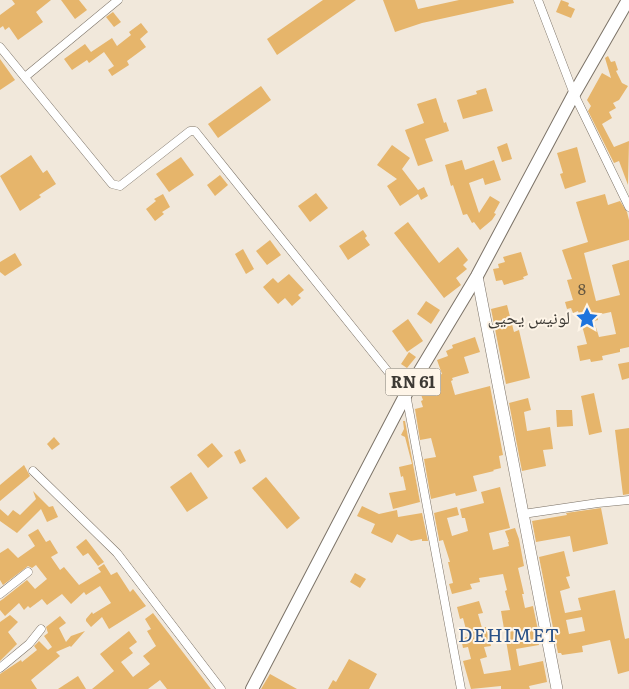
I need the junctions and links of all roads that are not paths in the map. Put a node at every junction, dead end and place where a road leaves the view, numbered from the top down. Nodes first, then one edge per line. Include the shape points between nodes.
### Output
1 (118, 0) edge
2 (538, 0) edge
3 (628, 0) edge
4 (0, 47) edge
5 (24, 77) junction
6 (574, 94) junction
7 (629, 207) edge
8 (476, 276) junction
9 (406, 394) junction
10 (33, 471) dead end
11 (629, 500) edge
12 (523, 514) junction
13 (28, 572) dead end
14 (0, 594) edge
15 (41, 629) dead end
16 (0, 668) edge
17 (221, 689) edge
18 (252, 689) edge
19 (461, 689) edge
20 (557, 689) edge

1 - 5 street
2 - 6 street
3 - 6 main road, RN 61
4 - 5 street
5 - 9 street via 112,184 120,186 190,131 195,131
6 - 7 street
6 - 8 main road, RN 61
8 - 9 main road, RN 61
8 - 12 street
9 - 18 main road, RN 61
9 - 19 street
10 - 17 street via 116,553
11 - 12 street
12 - 20 street
13 - 14 street
15 - 16 street via 29,644

